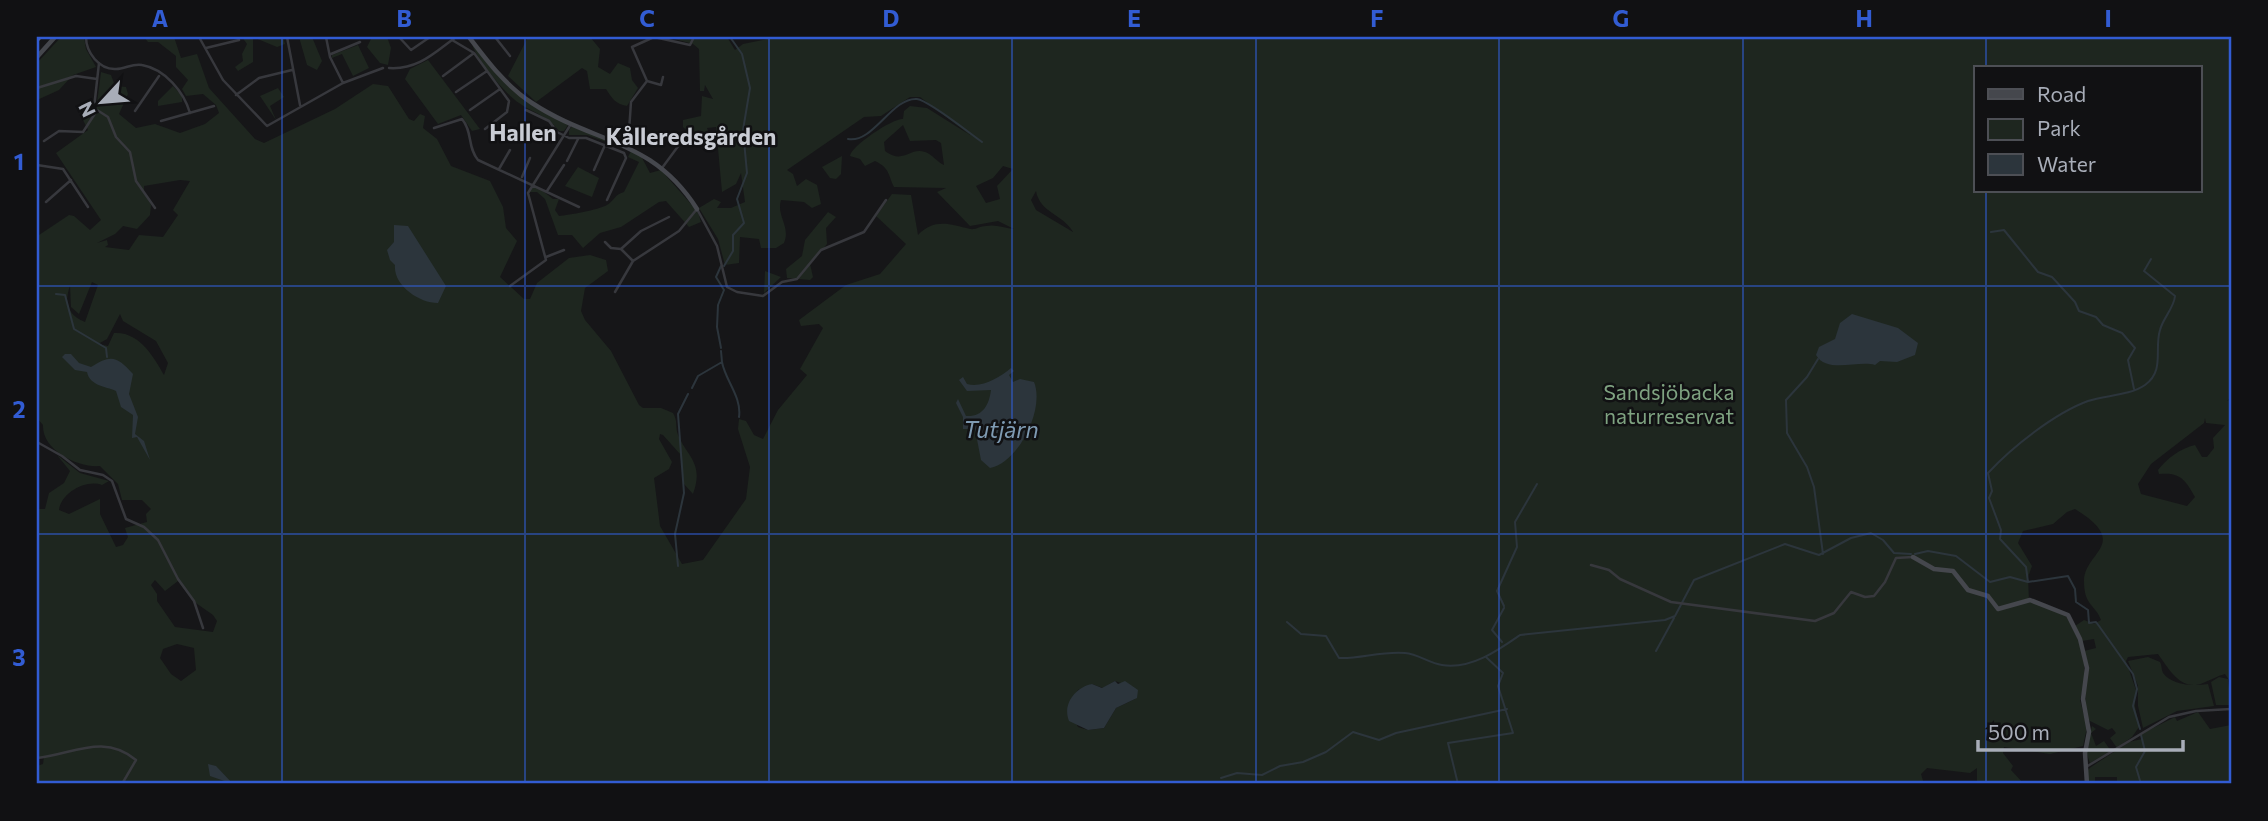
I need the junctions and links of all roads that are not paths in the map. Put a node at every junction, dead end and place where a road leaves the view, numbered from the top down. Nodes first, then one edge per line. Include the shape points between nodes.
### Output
1 (55, 37) edge
2 (86, 37) edge
3 (199, 37) edge
4 (286, 37) edge
5 (326, 37) edge
6 (399, 37) edge
7 (430, 37) edge
8 (456, 37) edge
9 (469, 37) edge
10 (495, 37) edge
11 (694, 37) edge
12 (451, 39) edge
13 (239, 40) dead end
14 (360, 42) dead end
15 (206, 48) junction
16 (474, 53) junction
17 (330, 54) junction
18 (510, 56) dead end
19 (37, 57) edge
20 (99, 63) junction
21 (383, 68) dead end
22 (389, 68) dead end
23 (293, 70) junction
24 (487, 71) junction
25 (160, 75) junction
26 (443, 76) dead end
27 (663, 77) dead end
28 (97, 79) junction
29 (647, 81) junction
30 (343, 83) junction
31 (37, 88) edge
32 (500, 89) junction
33 (456, 92) dead end
34 (236, 95) junction
35 (300, 105) junction
36 (214, 106) dead end
37 (470, 110) dead end
38 (526, 110) dead end
39 (97, 111) junction
40 (135, 111) dead end
41 (190, 113) junction
42 (161, 121) dead end
43 (572, 122) junction
44 (553, 127) junction
45 (434, 128) dead end
46 (485, 129) dead end
47 (565, 136) junction
48 (578, 138) junction
49 (44, 141) dead end
50 (541, 142) dead end
51 (605, 145) junction
52 (679, 145) dead end
53 (628, 146) junction
54 (510, 150) dead end
55 (530, 158) dead end
56 (37, 166) edge
57 (662, 168) junction
58 (499, 169) junction
59 (594, 170) dead end
60 (521, 178) junction
61 (71, 180) junction
62 (534, 183) junction
63 (547, 191) junction
64 (607, 200) dead end
65 (886, 200) dead end
66 (46, 202) dead end
67 (88, 207) dead end
68 (579, 207) dead end
69 (155, 208) dead end
70 (697, 209) junction
71 (669, 217) dead end
72 (605, 243) dead end
73 (621, 249) junction
74 (564, 250) dead end
75 (546, 257) junction
76 (633, 261) junction
77 (510, 286) dead end
78 (615, 292) dead end
79 (37, 442) edge
80 (1913, 557) joint
81 (1591, 565) dead end
82 (203, 628) dead end
83 (2231, 709) edge
84 (37, 758) edge
85 (2086, 767) junction
86 (122, 784) edge
87 (2087, 784) edge

1 - 19 street
2 - 20 street via 88,49
3 - 15 street
4 - 23 street
5 - 17 street
6 - 7 street via 411,50
8 - 12 street
9 - 43 street via 518,93
10 - 18 street
11 - 29 street via 690,45 654,37 635,44 632,47
12 - 16 street
12 - 22 street via 419,64
13 - 15 street
14 - 17 street
15 - 34 street via 219,75
16 - 24 street
16 - 26 street
17 - 30 street
20 - 25 street via 111,69 140,64
20 - 28 street
21 - 30 street
23 - 34 street via 259,78
23 - 35 street
24 - 32 street
24 - 33 street
25 - 40 street
25 - 41 street via 181,91
27 - 29 street via 660,85
28 - 31 street via 73,77
28 - 39 street
29 - 53 street via 631,102
30 - 35 street
32 - 37 street
32 - 46 street via 509,109
34 - 35 street via 267,126
36 - 41 street
38 - 44 street
39 - 49 street via 83,132 59,131
39 - 69 street via 108,117 116,137 130,152 136,181
41 - 42 street
43 - 47 street
43 - 53 street
44 - 47 street
44 - 50 street
45 - 58 street via 461,119 471,132 475,156
47 - 48 street
47 - 62 street
48 - 51 street
48 - 63 street
51 - 59 street
51 - 64 street via 626,155
52 - 57 street
53 - 57 street
54 - 58 street
55 - 60 street
56 - 61 street via 61,167
57 - 70 street
58 - 60 street
60 - 62 street
61 - 66 street
61 - 67 street
62 - 63 street
62 - 75 street via 528,200
63 - 68 street
65 - 70 street via 864,232 821,250 797,279 782,282 763,296 737,292 726,285 717,246
70 - 76 street via 679,231
71 - 73 street via 641,231
72 - 73 street
73 - 76 street
74 - 75 street
75 - 77 street
76 - 78 street
79 - 82 street via 80,470 103,475 115,484 126,520 144,527 158,540 194,601
80 - 81 street via 1896,558 1874,596 1848,593 1833,613 1818,620 1667,600
80 - 85 street via 1934,569 1953,571 1968,590 1988,597 1998,609 2030,600 2068,615 2087,668 2083,699 2090,732
83 - 85 street via 2196,710 2163,720
84 - 86 street via 89,746 117,748 136,760
85 - 87 street

